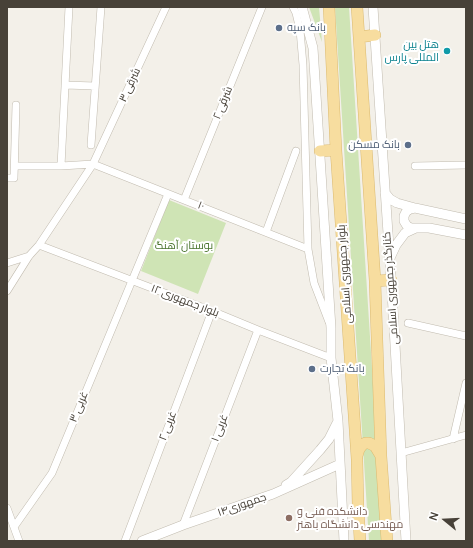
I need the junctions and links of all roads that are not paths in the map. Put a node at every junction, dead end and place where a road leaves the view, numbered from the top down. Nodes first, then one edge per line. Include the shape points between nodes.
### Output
1 (69, 7) edge
2 (101, 7) edge
3 (166, 7) edge
4 (262, 7) edge
5 (293, 7) edge
6 (302, 7) edge
7 (329, 7) edge
8 (357, 7) edge
9 (373, 7) edge
10 (375, 35) junction
11 (359, 37) junction
12 (65, 85) junction
13 (95, 86) junction
14 (16, 105) dead end
15 (91, 145) dead end
16 (336, 150) junction
17 (296, 151) dead end
18 (320, 151) junction
19 (93, 164) junction
20 (466, 165) edge
21 (15, 166) junction
22 (61, 166) junction
23 (415, 166) dead end
24 (7, 178) edge
25 (385, 193) junction
26 (168, 194) junction
27 (184, 200) junction
28 (415, 208) junction
29 (466, 218) edge
30 (416, 228) junction
31 (266, 232) junction
32 (466, 235) edge
33 (38, 246) junction
34 (308, 249) junction
35 (30, 256) junction
36 (389, 260) junction
37 (7, 263) edge
38 (131, 280) junction
39 (391, 280) junction
40 (375, 281) junction
41 (7, 292) edge
42 (212, 311) junction
43 (408, 323) dead end
44 (331, 328) junction
45 (258, 330) junction
46 (466, 336) edge
47 (331, 358) junction
48 (466, 384) edge
49 (338, 421) junction
50 (466, 435) edge
51 (454, 439) junction
52 (401, 453) junction
53 (381, 456) junction
54 (357, 459) junction
55 (340, 464) junction
56 (273, 494) junction
57 (7, 508) edge
58 (183, 525) junction
59 (14, 527) junction
60 (19, 541) edge
61 (125, 541) edge
62 (142, 541) edge
63 (344, 541) edge
64 (360, 541) edge
65 (387, 541) edge
66 (406, 541) edge

1 - 12 street
2 - 13 street
3 - 19 street, ۳ شرقی
4 - 27 street, ۲ شرقی
5 - 34 street via 300,30
6 - 18 street via 313,48
7 - 16 main road, بلوار جمهوری اسلامی
8 - 11 main road
9 - 10 street, کنارگذر جمهوری اسلامی
10 - 11 main road
10 - 25 street, کنارگذر جمهوری اسلامی
11 - 40 main road
12 - 13 street
12 - 22 street
13 - 15 street
14 - 21 street
16 - 18 main road
16 - 54 main road, بلوار جمهوری اسلامی
17 - 31 street
18 - 44 street
19 - 22 street
19 - 26 street, ۱۰
19 - 33 street, ۳ شرقی
20 - 23 street
21 - 22 street
21 - 24 street via 14,178
25 - 28 street via 397,203
25 - 36 street, کنارگذر جمهوری اسلامی
26 - 27 street, ۱۰
26 - 38 street, ۳ غربی
27 - 31 street, ۱۰
28 - 29 street
28 - 30 street via 406,212 404,221 407,226
30 - 32 street
30 - 36 street via 405,233
31 - 34 street, ۱۰
33 - 35 street, ۳ شرقی
33 - 38 street, بلوار جمهوری ۱۲
34 - 44 street via 314,283
35 - 37 street
35 - 41 street, ۳ شرقی
36 - 39 street, کنارگذر جمهوری اسلامی
38 - 42 street, بلوار جمهوری ۱۲
38 - 59 street, ۳ غربی via 52,473
39 - 40 main road
39 - 52 street, کنارگذر جمهوری اسلامی
40 - 53 main road
42 - 45 street, بلوار جمهوری ۱۲
42 - 61 street, ۲ غربی
43 - 46 street
44 - 47 street
45 - 47 street, بلوار جمهوری ۱۲
45 - 58 street, ۱ غربی
47 - 49 street
48 - 51 street
49 - 55 street
49 - 56 street via 329,439 310,462 291,482
50 - 51 street
51 - 52 street
52 - 66 street, کنارگذر جمهوری اسلامی
53 - 54 main road via 375,446 366,442 359,449
53 - 65 main road
54 - 64 main road, بلوار جمهوری اسلامی
55 - 56 street, جمهوری۱۴
55 - 63 street
56 - 58 street, جمهوری۱۴
57 - 59 street
58 - 62 street, جمهوری۱۴
59 - 60 street

